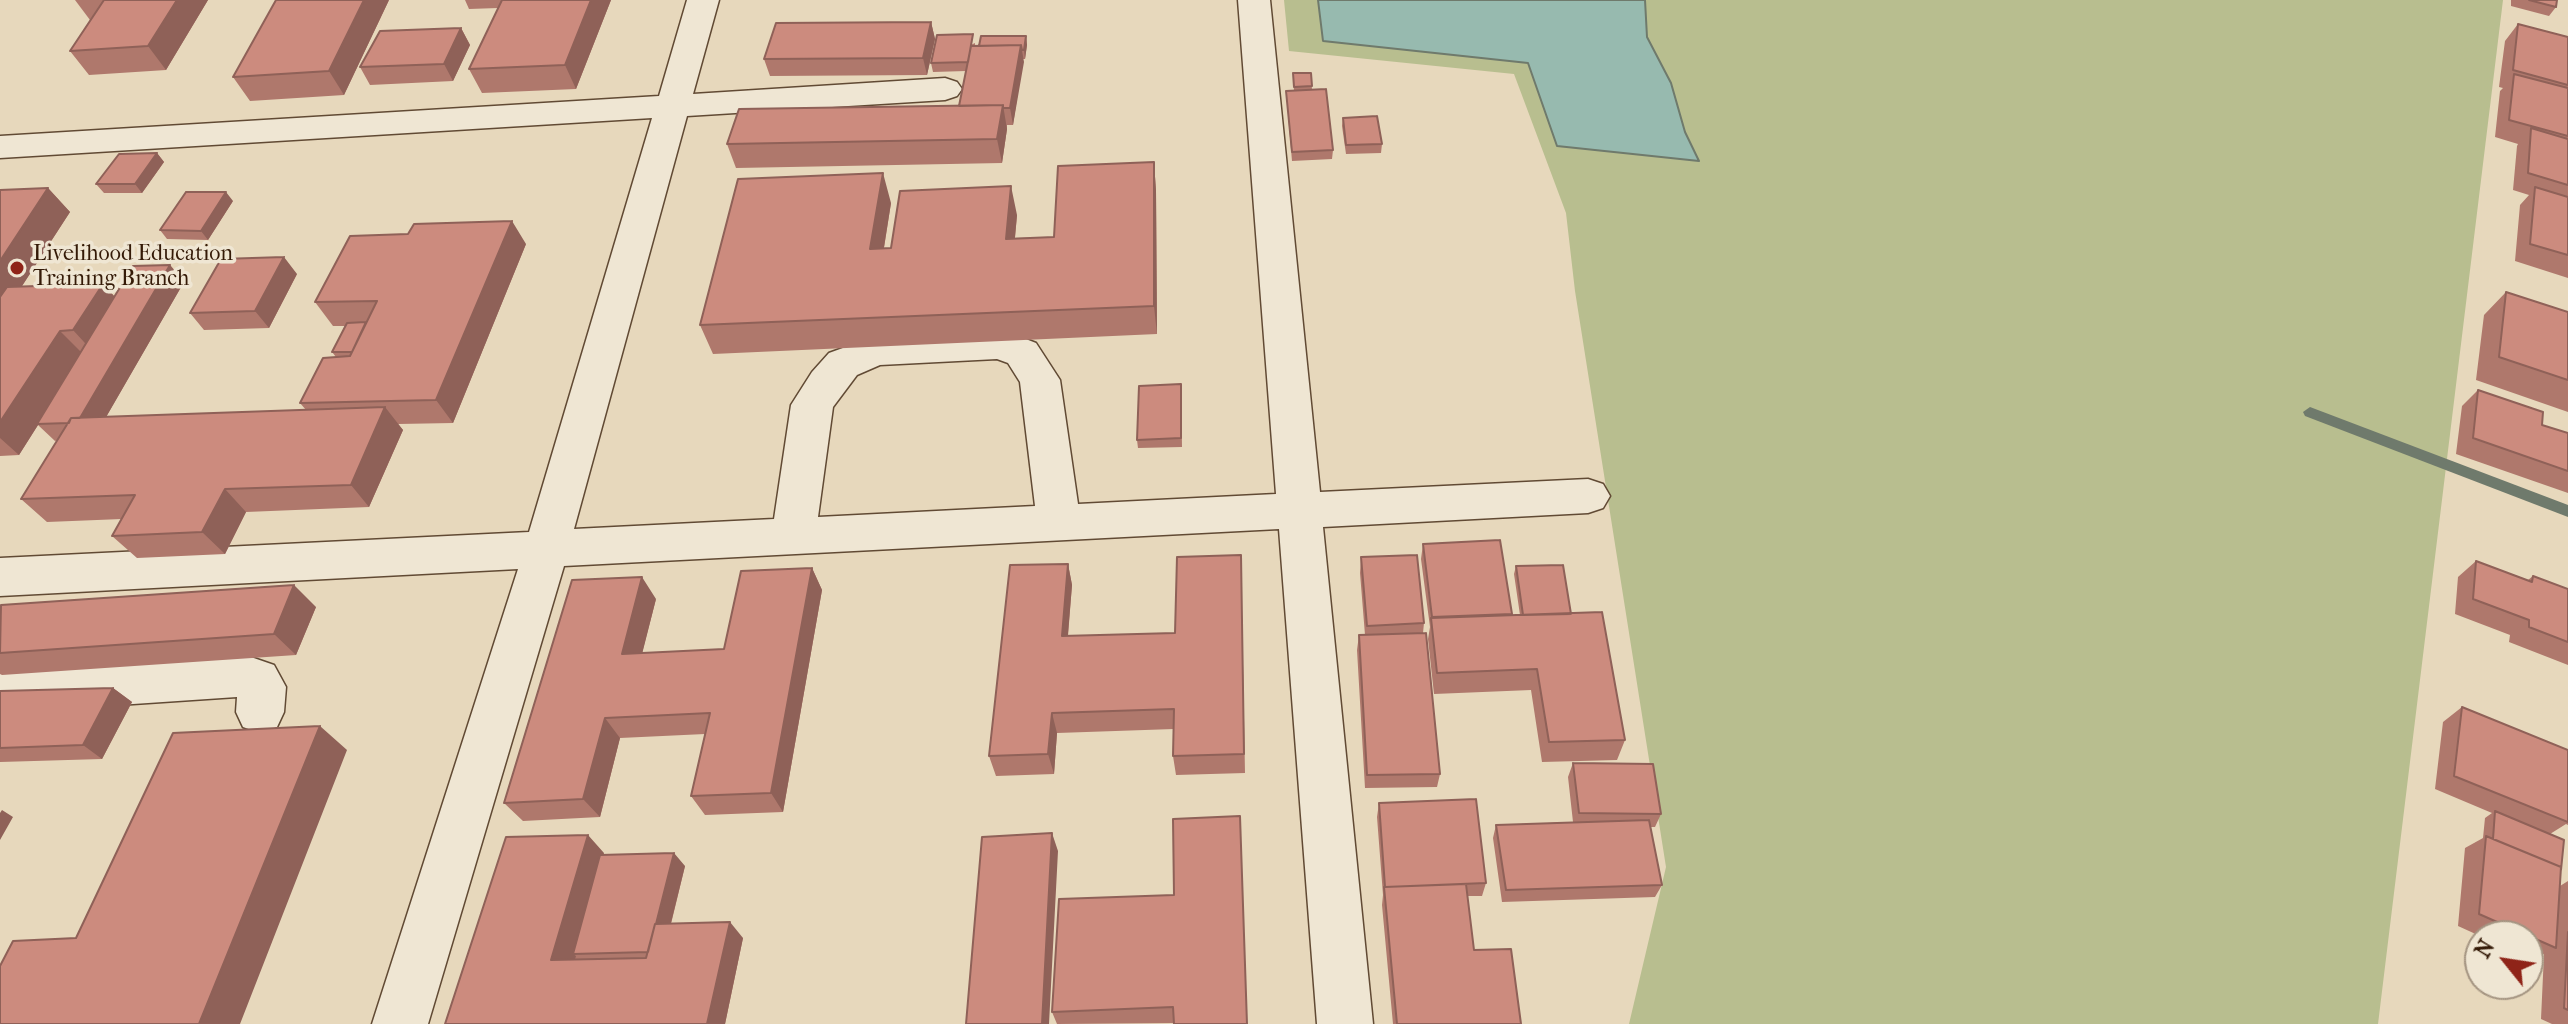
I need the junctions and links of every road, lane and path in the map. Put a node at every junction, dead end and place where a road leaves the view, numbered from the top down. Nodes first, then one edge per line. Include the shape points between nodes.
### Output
1 (703, 0) edge
2 (1254, 0) edge
3 (945, 89) dead end
4 (671, 108) junction
5 (0, 147) edge
6 (1588, 496) dead end
7 (1299, 511) junction
8 (1059, 524) junction
9 (793, 538) junction
10 (546, 551) junction
11 (0, 577) edge
12 (0, 692) edge
13 (260, 712) dead end
14 (400, 1024) edge
15 (1345, 1024) edge

1 - 4 street
2 - 7 street
3 - 4 street
4 - 5 street
4 - 10 street
6 - 7 street
7 - 8 street
7 - 15 street
8 - 9 street
8 - 9 street via 1040,380 1022,353 1000,344 876,351 843,364 812,405
9 - 10 street
10 - 11 street
10 - 14 street
12 - 13 street via 245,676 262,687

